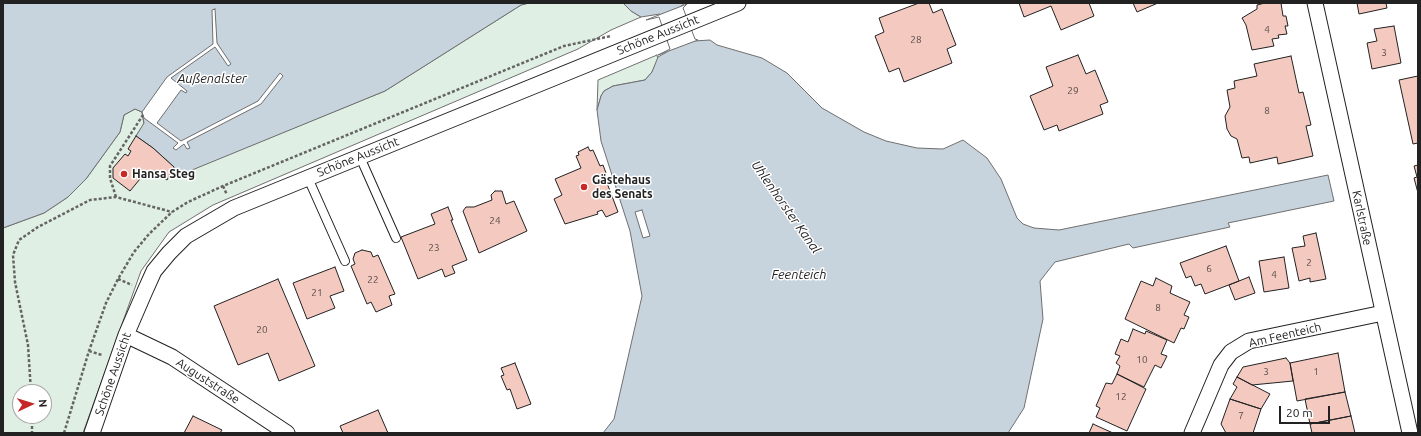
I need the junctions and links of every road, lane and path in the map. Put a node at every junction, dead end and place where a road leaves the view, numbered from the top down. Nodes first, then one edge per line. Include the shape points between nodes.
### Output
1 (738, 3) edge
2 (1315, 3) edge
3 (617, 35) dead end
4 (584, 41) dead end
5 (143, 115) dead end
6 (360, 157) junction
7 (308, 178) junction
8 (116, 197) junction
9 (172, 212) dead end
10 (396, 238) dead end
11 (345, 261) dead end
12 (1383, 313) junction
13 (126, 335) junction
14 (30, 384) edge
15 (92, 433) edge
16 (287, 433) edge
17 (1192, 433) edge
18 (1410, 433) edge

1 - 6 street, Schöne Aussicht
2 - 12 street, Karlstraße
3 - 4 path
5 - 8 path via 110,166 110,178
6 - 7 street, Schöne Aussicht
6 - 10 lane
7 - 11 lane
7 - 13 street, Schöne Aussicht via 234,208 186,236 154,271
8 - 9 path
8 - 14 path via 90,200 38,227 19,240 13,255 15,282 28,345
12 - 17 street, Am Feenteich via 1249,341 1232,352 1221,364
12 - 18 street, Karlstraße
13 - 15 street, Schöne Aussicht
13 - 16 street, Auguststraße via 172,357

